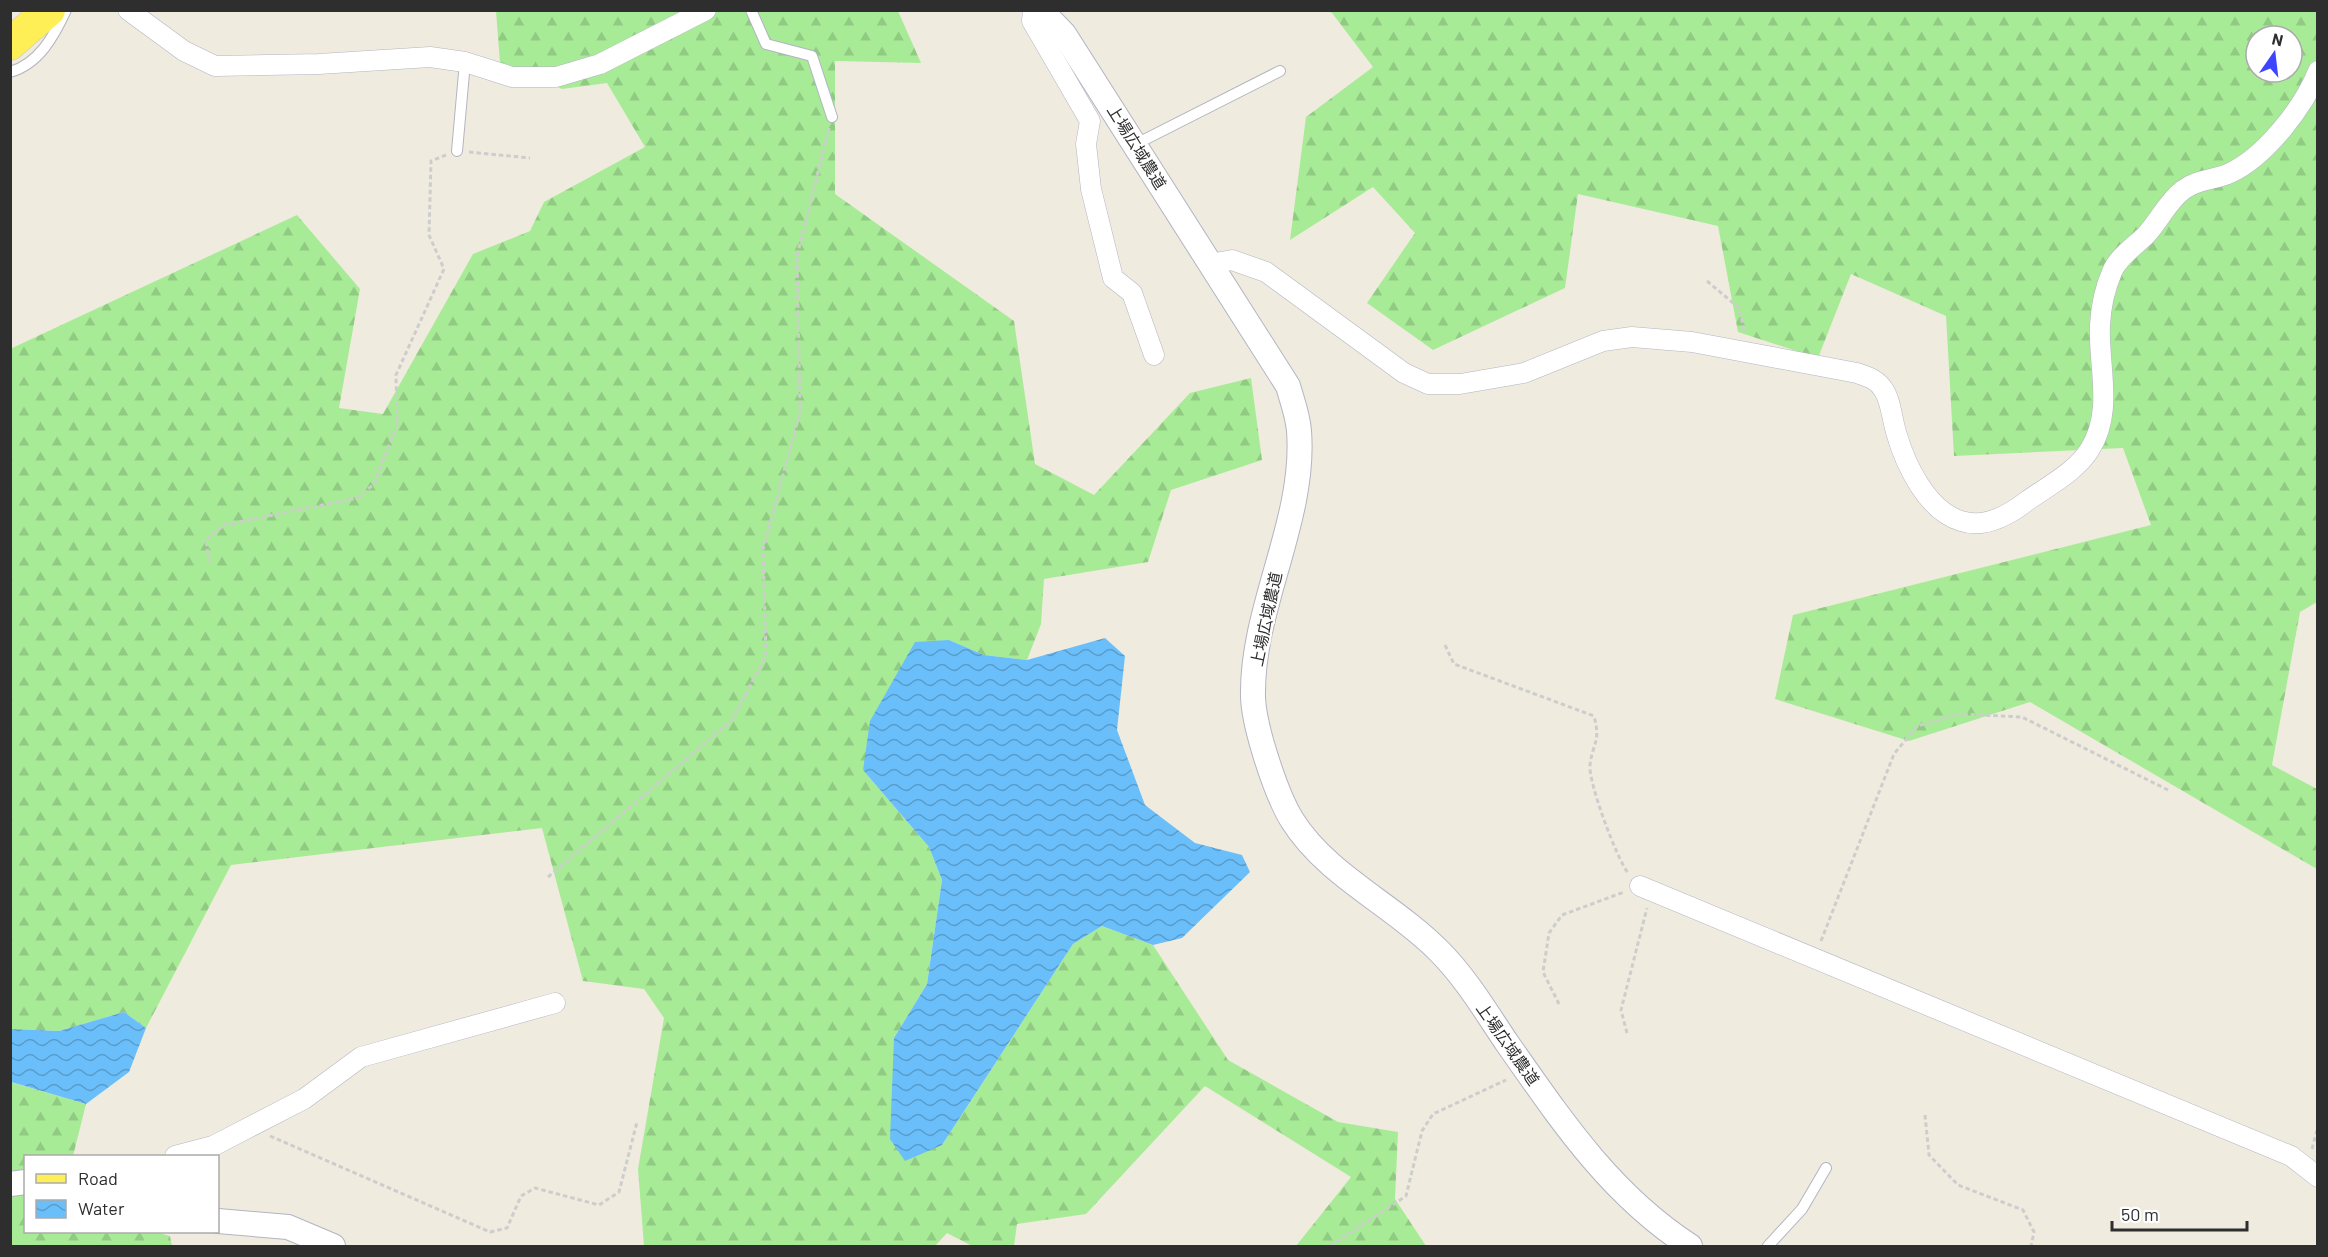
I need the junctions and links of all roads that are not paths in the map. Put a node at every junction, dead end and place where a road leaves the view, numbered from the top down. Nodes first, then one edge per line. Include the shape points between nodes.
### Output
1 (49, 10) edge
2 (66, 10) edge
3 (128, 10) edge
4 (706, 10) edge
5 (751, 10) edge
6 (1033, 10) edge
7 (1041, 10) edge
8 (10, 44) edge
9 (465, 62) junction
10 (1280, 71) dead end
11 (2318, 71) edge
12 (10, 72) edge
13 (832, 117) road end
14 (1136, 144) junction
15 (457, 151) road end
16 (1210, 264) junction
17 (1154, 355) dead end
18 (1648, 890) road end
19 (555, 1003) dead end
20 (179, 1155) edge
21 (1826, 1168) dead end
22 (2318, 1177) edge
23 (219, 1221) edge
24 (333, 1246) edge
25 (1690, 1246) edge
26 (1768, 1246) edge

1 - 8 main road
2 - 12 lane via 51,41 22,69
3 - 9 street via 183,51 215,66 430,57
4 - 9 street via 600,64 556,77 512,77
5 - 13 lane via 765,44 812,56
6 - 17 street via 1032,21 1090,121 1086,144 1091,189 1113,278 1132,293
7 - 14 street, 上場広域農道 via 1064,34
9 - 15 lane
10 - 14 lane
11 - 16 street via 2294,113 2258,153 2230,173 2192,183 2181,191 2151,230 2113,269 2103,298 2100,326 2105,396 2098,434 2090,451 2076,466 2007,516 1980,523 1961,522 1941,512 1914,477 1896,434 1885,391 1876,381 1857,373 1692,342 1632,337 1603,341 1524,373 1460,384 1428,384 1404,373 1266,272 1232,260
14 - 16 street, 上場広域農道
16 - 25 street, 上場広域農道 via 1288,386 1299,430 1297,482 1254,661 1253,699 1266,757 1291,819 1316,852 1399,915 1440,952 1560,1119 1610,1181 1657,1225
18 - 22 street via 2291,1156
19 - 20 street via 361,1057 304,1099 213,1146
21 - 26 lane via 1802,1209
23 - 24 street via 288,1227

